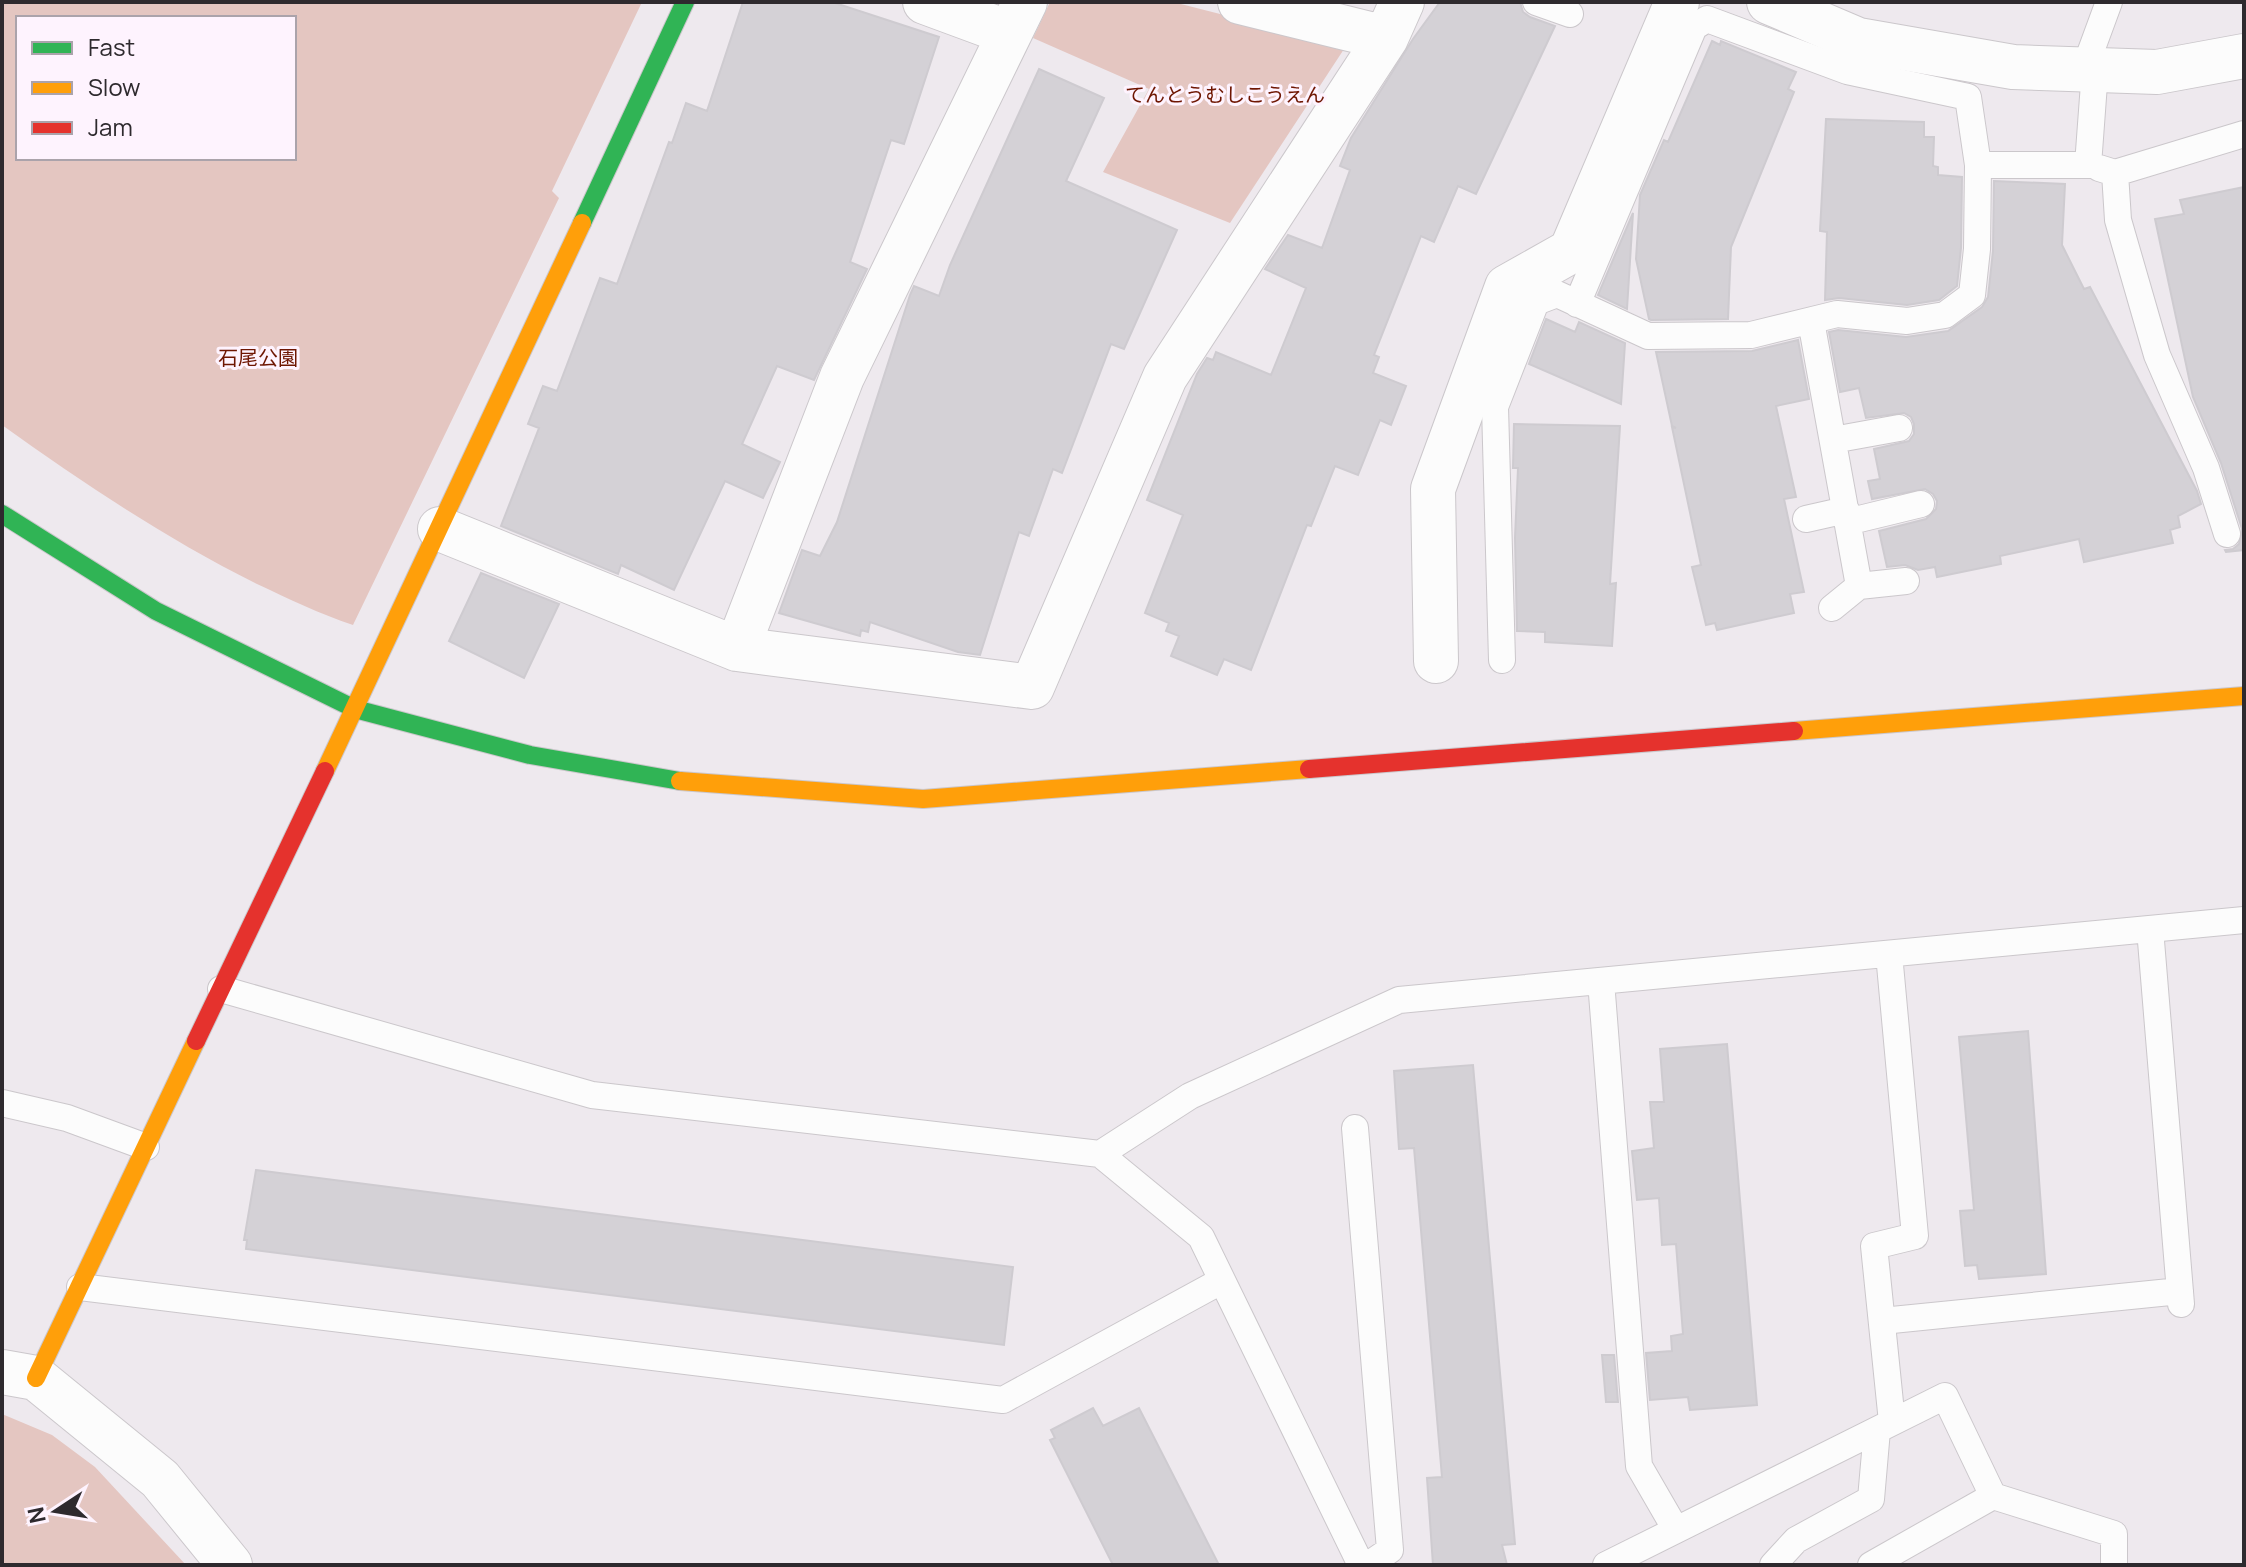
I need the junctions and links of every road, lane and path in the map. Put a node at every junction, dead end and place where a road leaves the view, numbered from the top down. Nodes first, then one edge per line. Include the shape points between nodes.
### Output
1 (685, 2) edge
2 (925, 2) edge
3 (1240, 2) edge
4 (1536, 2) edge
5 (1677, 2) edge
6 (1769, 2) edge
7 (2109, 2) edge
8 (1570, 14) dead end
9 (1017, 18) edge
10 (1394, 20) edge
11 (2244, 56) edge
12 (2090, 70) junction
13 (2244, 134) edge
14 (1978, 165) junction
15 (2088, 165) junction
16 (2115, 173) junction
17 (1577, 304) junction
18 (1811, 321) junction
19 (1899, 428) dead end
20 (1833, 440) junction
21 (1921, 504) dead end
22 (2, 514) edge
23 (1847, 516) junction
24 (1806, 519) dead end
25 (440, 529) junction
26 (2227, 534) dead end
27 (1906, 581) dead end
28 (1859, 586) junction
29 (1832, 608) dead end
30 (737, 649) junction
31 (1502, 660) dead end
32 (1436, 661) dead end
33 (2244, 696) edge
34 (355, 709) junction
35 (2244, 920) edge
36 (2150, 929) junction
37 (1889, 954) junction
38 (1601, 981) junction
39 (221, 989) junction
40 (2, 1103) edge
41 (1355, 1128) dead end
42 (146, 1147) junction
43 (1100, 1154) junction
44 (1221, 1281) junction
45 (80, 1287) junction
46 (1882, 1321) junction
47 (19, 1375) edge
48 (1885, 1426) junction
49 (1993, 1496) junction
50 (1676, 1530) junction
51 (2111, 1564) edge
52 (230, 1565) edge
53 (1361, 1565) edge
54 (1368, 1565) edge
55 (1606, 1565) edge
56 (1773, 1565) edge
57 (1871, 1565) edge

1 - 25 street
2 - 9 street
3 - 10 street
4 - 8 lane
5 - 32 street via 1571,251 1507,287 1433,489
6 - 12 street via 1858,40 2013,67
7 - 12 lane
9 - 30 street via 842,377
10 - 30 street via 1165,377 1032,687
11 - 12 street via 2157,72
12 - 15 lane
13 - 16 lane
14 - 15 lane
14 - 17 lane via 1968,97 1847,71 1707,19 1694,27
14 - 18 lane via 1972,295 1945,315 1907,321 1837,314
15 - 16 lane
16 - 26 lane via 2118,220 2157,355 2206,468
17 - 18 lane via 1648,336 1751,335
17 - 31 lane via 1557,294 1536,302 1495,407
18 - 20 lane
19 - 20 lane
20 - 23 lane
21 - 23 lane
22 - 34 street via 156,611
23 - 24 lane
23 - 28 lane
25 - 30 street
25 - 34 street
27 - 28 lane
28 - 29 lane
33 - 34 street via 923,799 689,783 530,755
34 - 39 street
35 - 36 lane
36 - 37 lane
36 - 46 lane via 2181,1298
37 - 38 lane
37 - 46 lane via 1915,1236 1874,1246
38 - 43 lane via 1399,1000 1190,1096
38 - 50 lane via 1639,1466
39 - 42 street
39 - 43 lane via 592,1095
40 - 42 lane via 67,1118
41 - 54 lane via 1390,1550
42 - 45 street
43 - 44 lane via 1201,1237
44 - 45 lane via 1003,1400
44 - 53 lane
45 - 47 street
46 - 48 lane
47 - 52 street via 160,1479
48 - 49 lane via 1945,1396
48 - 50 lane
48 - 56 lane via 1871,1499 1796,1540
49 - 51 lane via 2114,1534
49 - 57 lane
50 - 55 lane

